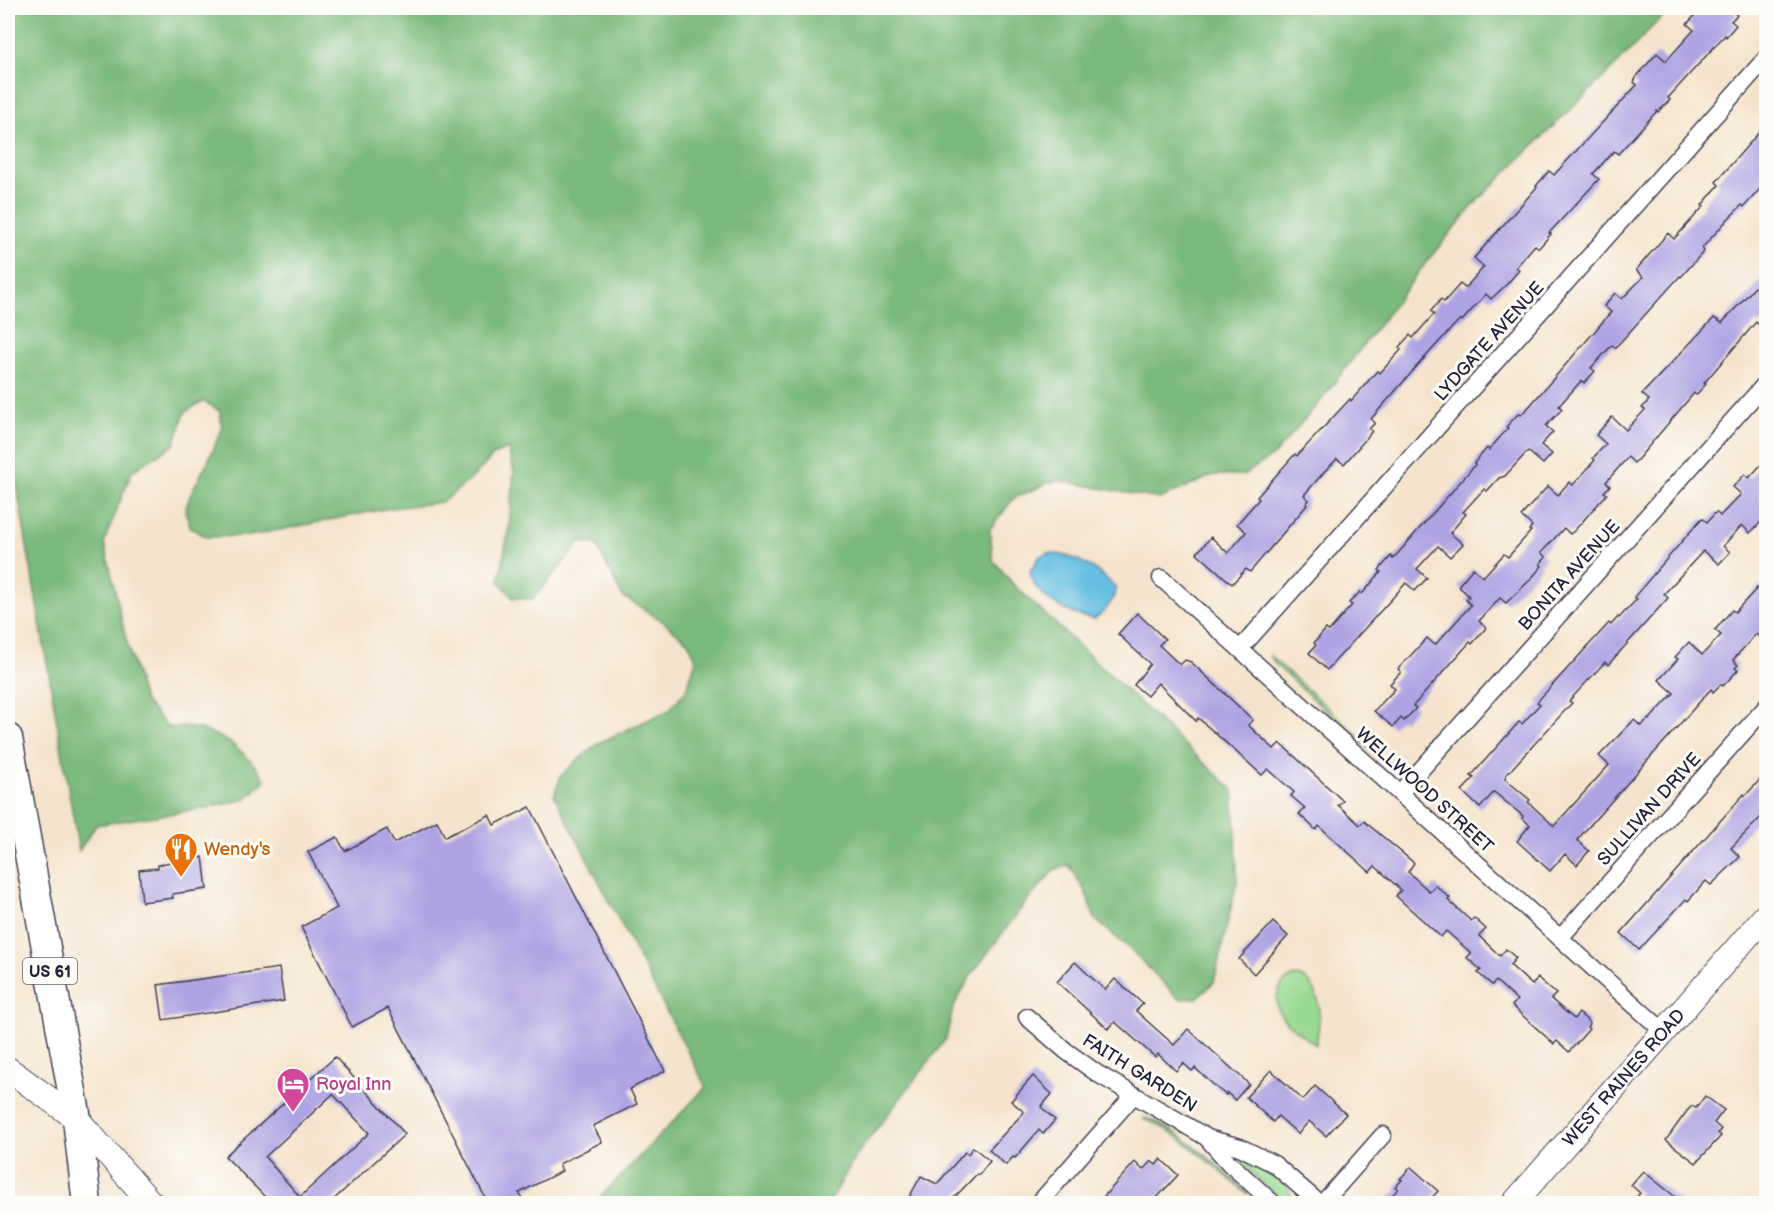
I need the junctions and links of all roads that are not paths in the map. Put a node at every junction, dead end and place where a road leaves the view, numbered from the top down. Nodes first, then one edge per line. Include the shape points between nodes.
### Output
1 (1767, 58) edge
2 (1767, 383) edge
3 (1161, 578) dead end
4 (1240, 649) junction
5 (1767, 707) edge
6 (8, 738) edge
7 (1400, 793) junction
8 (1767, 915) edge
9 (1560, 938) junction
10 (1027, 1017) dead end
11 (1663, 1031) junction
12 (8, 1069) edge
13 (1133, 1096) junction
14 (77, 1119) junction
15 (1383, 1135) dead end
16 (1206, 1137) junction
17 (87, 1203) edge
18 (152, 1203) edge
19 (1038, 1203) edge
20 (1274, 1203) edge
21 (1321, 1203) edge
22 (1513, 1203) edge

1 - 4 street, LYDGATE AVENUE
2 - 7 street, BONITA AVENUE
3 - 4 street, WELLWOOD STREET
4 - 7 street, WELLWOOD STREET
5 - 9 street, SULLIVAN DRIVE
6 - 14 highway, US 61
7 - 9 street, WELLWOOD STREET
8 - 11 main road, WEST RAINES ROAD
9 - 11 street, WELLWOOD STREET
10 - 13 street, FAITH GARDEN via 1076,1059
11 - 22 main road, WEST RAINES ROAD
12 - 14 main road
13 - 16 street, FAITH GARDEN
13 - 19 street
14 - 17 highway, US 61
14 - 18 main road
15 - 21 street
16 - 20 street, FAITH GARDEN via 1228,1163
16 - 21 street, FAITH GARDEN via 1240,1147 1274,1164

